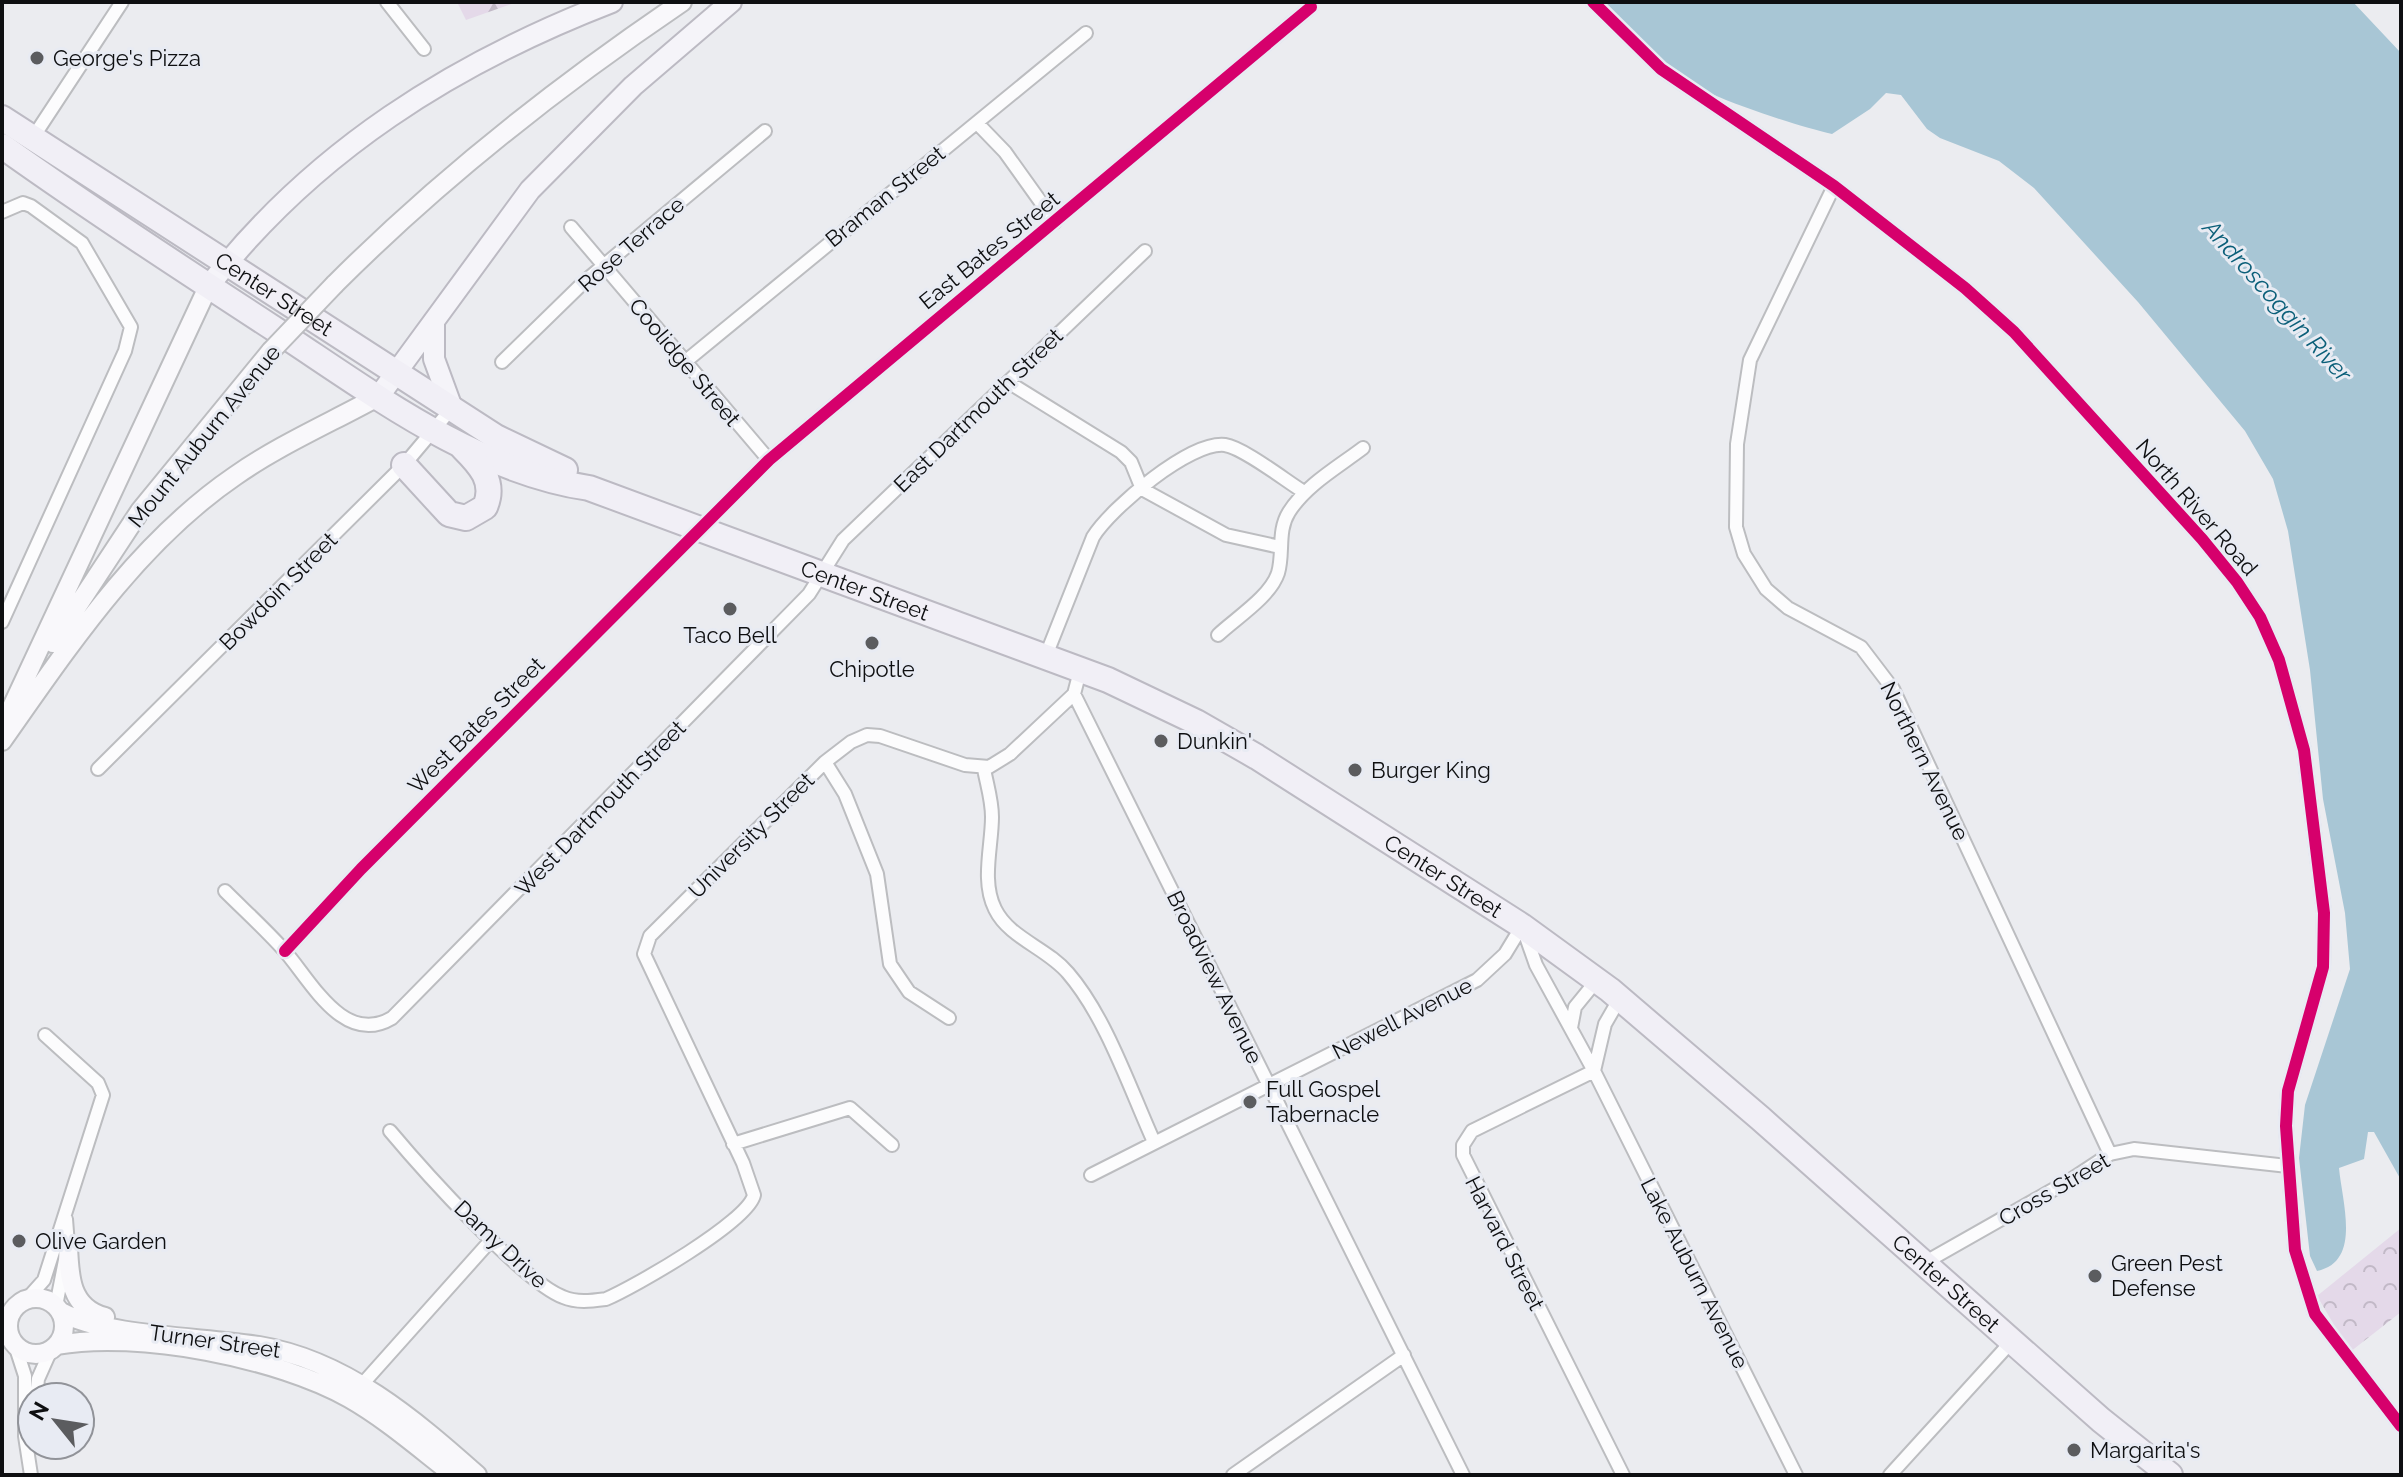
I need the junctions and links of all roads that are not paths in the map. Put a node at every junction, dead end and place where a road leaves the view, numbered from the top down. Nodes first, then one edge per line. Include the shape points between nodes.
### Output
1 (122, 2) edge
2 (387, 2) edge
3 (612, 2) edge
4 (682, 2) edge
5 (731, 2) edge
6 (1593, 2) edge
7 (1311, 7) dead end
8 (1086, 33) dead end
9 (424, 49) dead end
10 (2, 118) edge
11 (977, 123) junction
12 (765, 131) dead end
13 (32, 139) junction
14 (3, 147) edge
15 (1834, 186) junction
16 (2, 212) edge
17 (1055, 222) junction
18 (571, 227) dead end
19 (251, 233) junction
20 (197, 245) junction
21 (1145, 251) dead end
22 (227, 263) junction
23 (604, 266) junction
24 (208, 287) junction
25 (434, 321) junction
26 (686, 361) junction
27 (502, 362) dead end
28 (396, 371) junction
29 (1008, 382) junction
30 (379, 396) junction
31 (452, 408) junction
32 (433, 431) junction
33 (459, 443) junction
34 (1363, 448) dead end
35 (769, 460) junction
36 (404, 465) junction
37 (589, 488) junction
38 (1142, 489) junction
39 (1304, 492) junction
40 (699, 530) junction
41 (1280, 547) junction
42 (819, 575) junction
43 (2, 622) edge
44 (1218, 635) dead end
45 (1045, 658) junction
46 (1077, 682) junction
47 (2, 727) edge
48 (2, 734) edge
49 (2, 741) edge
50 (825, 762) junction
51 (98, 769) dead end
52 (984, 769) junction
53 (225, 891) dead end
54 (1522, 926) junction
55 (285, 951) junction
56 (1597, 980) junction
57 (1620, 998) junction
58 (949, 1018) dead end
59 (1572, 1033) junction
60 (45, 1035) dead end
61 (1594, 1071) junction
62 (1269, 1086) junction
63 (390, 1131) dead end
64 (1154, 1142) junction
65 (733, 1144) junction
66 (892, 1145) dead end
67 (2110, 1154) junction
68 (2288, 1166) junction
69 (1091, 1175) dead end
70 (66, 1216) junction
71 (492, 1239) junction
72 (68, 1245) junction
73 (1924, 1263) junction
74 (16, 1302) edge
75 (59, 1309) junction
76 (9, 1338) edge
77 (2012, 1341) junction
78 (235, 1343) junction
79 (54, 1348) junction
80 (1404, 1355) junction
81 (38, 1381) edge
82 (356, 1392) junction
83 (2401, 1426) edge
84 (32, 1475) edge
85 (454, 1475) edge
86 (477, 1475) edge
87 (1233, 1475) edge
88 (1463, 1475) edge
89 (1623, 1475) edge
90 (1796, 1475) edge
91 (1890, 1475) edge
92 (2170, 1475) edge

1 - 13 street
2 - 9 street
3 - 19 main road via 512,44 421,95 324,163
4 - 48 main road, Mount Auburn Avenue, bridge via 561,87 442,182 271,351 140,511 56,638
5 - 25 main road via 633,86 530,190
6 - 15 street, North River Road via 1661,69
7 - 17 street, East Bates Street
8 - 11 street, Braman Street
10 - 13 highway, Center Street
11 - 17 street via 1005,152
11 - 26 street, Braman Street
12 - 23 street, Rose Terrace
13 - 20 highway, Center Street
14 - 24 highway, Center Street
15 - 67 street, Northern Avenue via 1746,374 1736,473 1738,538 1766,589 1788,608 1861,647 1893,689
15 - 68 street, North River Road via 1965,288 2037,356 2237,582 2276,652 2308,773 2325,935 2323,967 2288,1091
16 - 43 street via 23,203 31,206 82,243 131,327 125,351
17 - 35 street, East Bates Street
18 - 23 street, Coolidge Street
19 - 20 main road via 216,248
19 - 22 main road
20 - 22 highway, Center Street
21 - 29 street, East Dartmouth Street
22 - 24 main road
22 - 28 highway, Center Street
23 - 26 street, Coolidge Street
23 - 27 street, Rose Terrace
24 - 30 highway, Center Street
24 - 47 main road
25 - 28 main road
25 - 31 main road via 434,359
26 - 35 street, Coolidge Street
28 - 30 main road
28 - 31 highway, Center Street
29 - 38 street via 1121,452
29 - 42 street, East Dartmouth Street via 843,540
30 - 32 highway, Center Street
30 - 49 main road via 235,476 164,536 93,616
31 - 32 street, Bowdoin Street
31 - 37 highway, Center Street
32 - 33 highway, Center Street
32 - 36 street, Bowdoin Street
33 - 36 highway via 490,487 485,507 477,514 449,514
33 - 37 highway, Center Street via 554,483
34 - 39 street
35 - 40 street, East Bates Street
36 - 51 street, Bowdoin Street
37 - 40 highway, Center Street
38 - 39 street via 1209,445 1229,445
38 - 41 street via 1226,535
38 - 45 street via 1104,520 1093,537
39 - 41 street via 1283,524
40 - 42 highway, Center Street
40 - 55 street, West Bates Street
41 - 44 street via 1278,573 1267,590
42 - 45 highway, Center Street
42 - 55 street, West Dartmouth Street via 809,594 392,1018 369,1027 349,1021
45 - 46 highway, Center Street
46 - 52 street via 1010,754
46 - 54 highway, Center Street via 1108,680 1196,722
46 - 62 street, Broadview Avenue
50 - 52 street, University Street via 851,742 871,735
50 - 58 street via 845,794 877,874 890,964 909,992
50 - 65 street, University Street via 656,930 645,949
52 - 64 street via 991,807 988,872 994,908 1004,923 1056,960 1076,982
53 - 55 street
54 - 56 highway, Center Street
54 - 59 street, Lake Auburn Avenue
54 - 62 street, Newell Avenue via 1505,954 1477,980
56 - 57 highway, Center Street
56 - 59 street via 1573,1011
57 - 61 street via 1605,1024
57 - 73 highway, Center Street
59 - 61 street, Lake Auburn Avenue
60 - 70 street via 98,1083 103,1095
61 - 89 street, Harvard Street via 1472,1131 1463,1155
61 - 90 street, Lake Auburn Avenue
62 - 64 street, Newell Avenue
62 - 80 street, Broadview Avenue
63 - 71 street, Damy Drive
64 - 69 street, Newell Avenue
65 - 66 street via 850,1108
65 - 71 street, Damy Drive via 749,1177 752,1202 705,1241 621,1292 597,1300 561,1297
67 - 68 street, Cross Street via 2134,1149
67 - 73 street, Cross Street
68 - 83 street, North River Road via 2295,1250 2309,1299 2326,1330
70 - 72 street
70 - 74 street via 44,1280
71 - 82 street
72 - 75 street
72 - 78 main road via 74,1296 97,1315 221,1332
73 - 77 highway, Center Street
74 - 75 main road via 38,1297
74 - 76 main road via 8,1321
75 - 78 main road, Turner Street via 100,1326
75 - 79 main road via 64,1334
76 - 79 main road via 28,1354
76 - 84 street via 25,1376 25,1436
77 - 91 street
77 - 92 highway, Center Street
78 - 82 main road, Turner Street via 291,1353
79 - 81 street
79 - 82 main road, Turner Street via 91,1340 224,1355
80 - 87 street
80 - 88 street, Broadview Avenue
82 - 85 main road, Turner Street
82 - 86 main road, Turner Street via 423,1429

